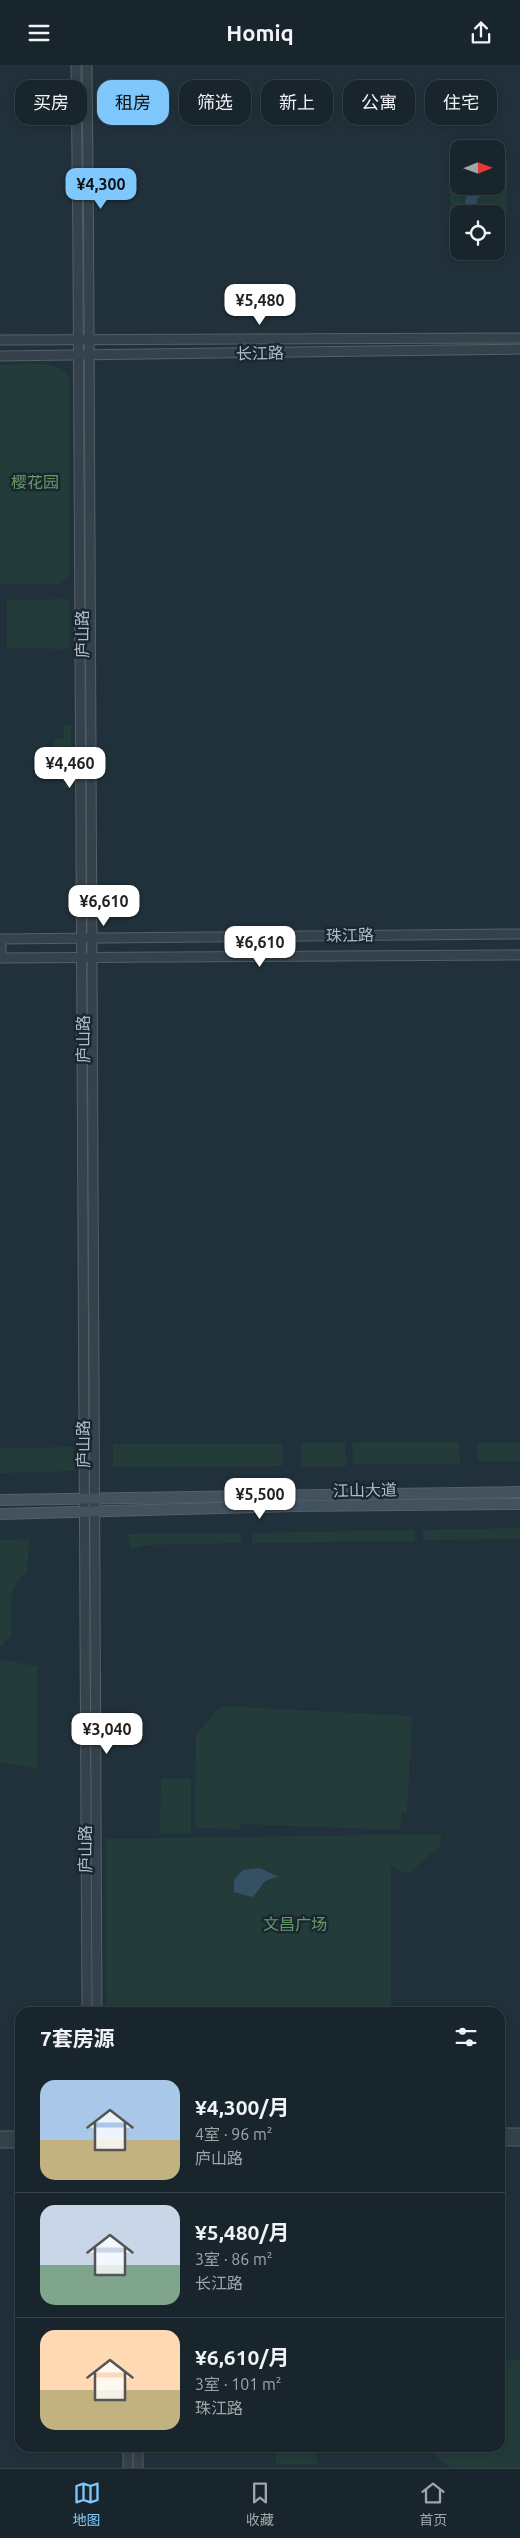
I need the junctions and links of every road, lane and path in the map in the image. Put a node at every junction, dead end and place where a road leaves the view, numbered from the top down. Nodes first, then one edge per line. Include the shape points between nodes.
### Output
1 (76, 65) edge
2 (87, 65) edge
3 (90, 338) junction
4 (520, 338) edge
5 (80, 339) junction
6 (0, 340) edge
7 (520, 349) edge
8 (80, 356) junction
9 (90, 356) junction
10 (0, 357) edge
11 (520, 934) edge
12 (82, 938) junction
13 (92, 938) junction
14 (1, 939) edge
15 (520, 955) edge
16 (93, 956) junction
17 (82, 957) junction
18 (1, 958) edge
19 (520, 1492) edge
20 (88, 1498) junction
21 (0, 1500) edge
22 (520, 1504) edge
23 (88, 1512) junction
24 (0, 1514) edge
25 (87, 2007) edge
26 (97, 2007) edge
27 (505, 2133) edge
28 (520, 2133) edge
29 (15, 2135) edge
30 (0, 2136) edge
31 (505, 2141) edge
32 (520, 2141) edge
33 (0, 2143) edge
34 (15, 2143) edge
35 (128, 2452) edge
36 (138, 2452) edge
37 (128, 2468) edge
38 (138, 2468) edge

1 - 5 street, 庐山路
2 - 3 street, 庐山路
3 - 4 street, 长江路
3 - 5 street, 长江路
3 - 9 street, 庐山路
5 - 6 street, 长江路
5 - 8 street, 庐山路
7 - 9 street, 长江路
8 - 9 street, 长江路
8 - 10 street, 长江路
8 - 12 street, 庐山路
9 - 13 street, 庐山路
11 - 13 street, 珠江路
12 - 13 street, 珠江路
12 - 14 street, 珠江路
12 - 17 street, 庐山路
13 - 16 street, 庐山路
14 - 18 street
15 - 16 street, 珠江路
16 - 17 street, 珠江路
16 - 20 street, 庐山路
17 - 18 street, 珠江路
17 - 20 street, 庐山路
19 - 20 main road, 江山大道
20 - 21 main road, 江山大道
20 - 23 street, 庐山路
22 - 23 main road, 江山大道
23 - 24 main road, 江山大道
23 - 25 street, 庐山路
23 - 26 street, 庐山路
27 - 28 street
29 - 30 street
31 - 32 street
33 - 34 street
35 - 37 street
36 - 38 street

